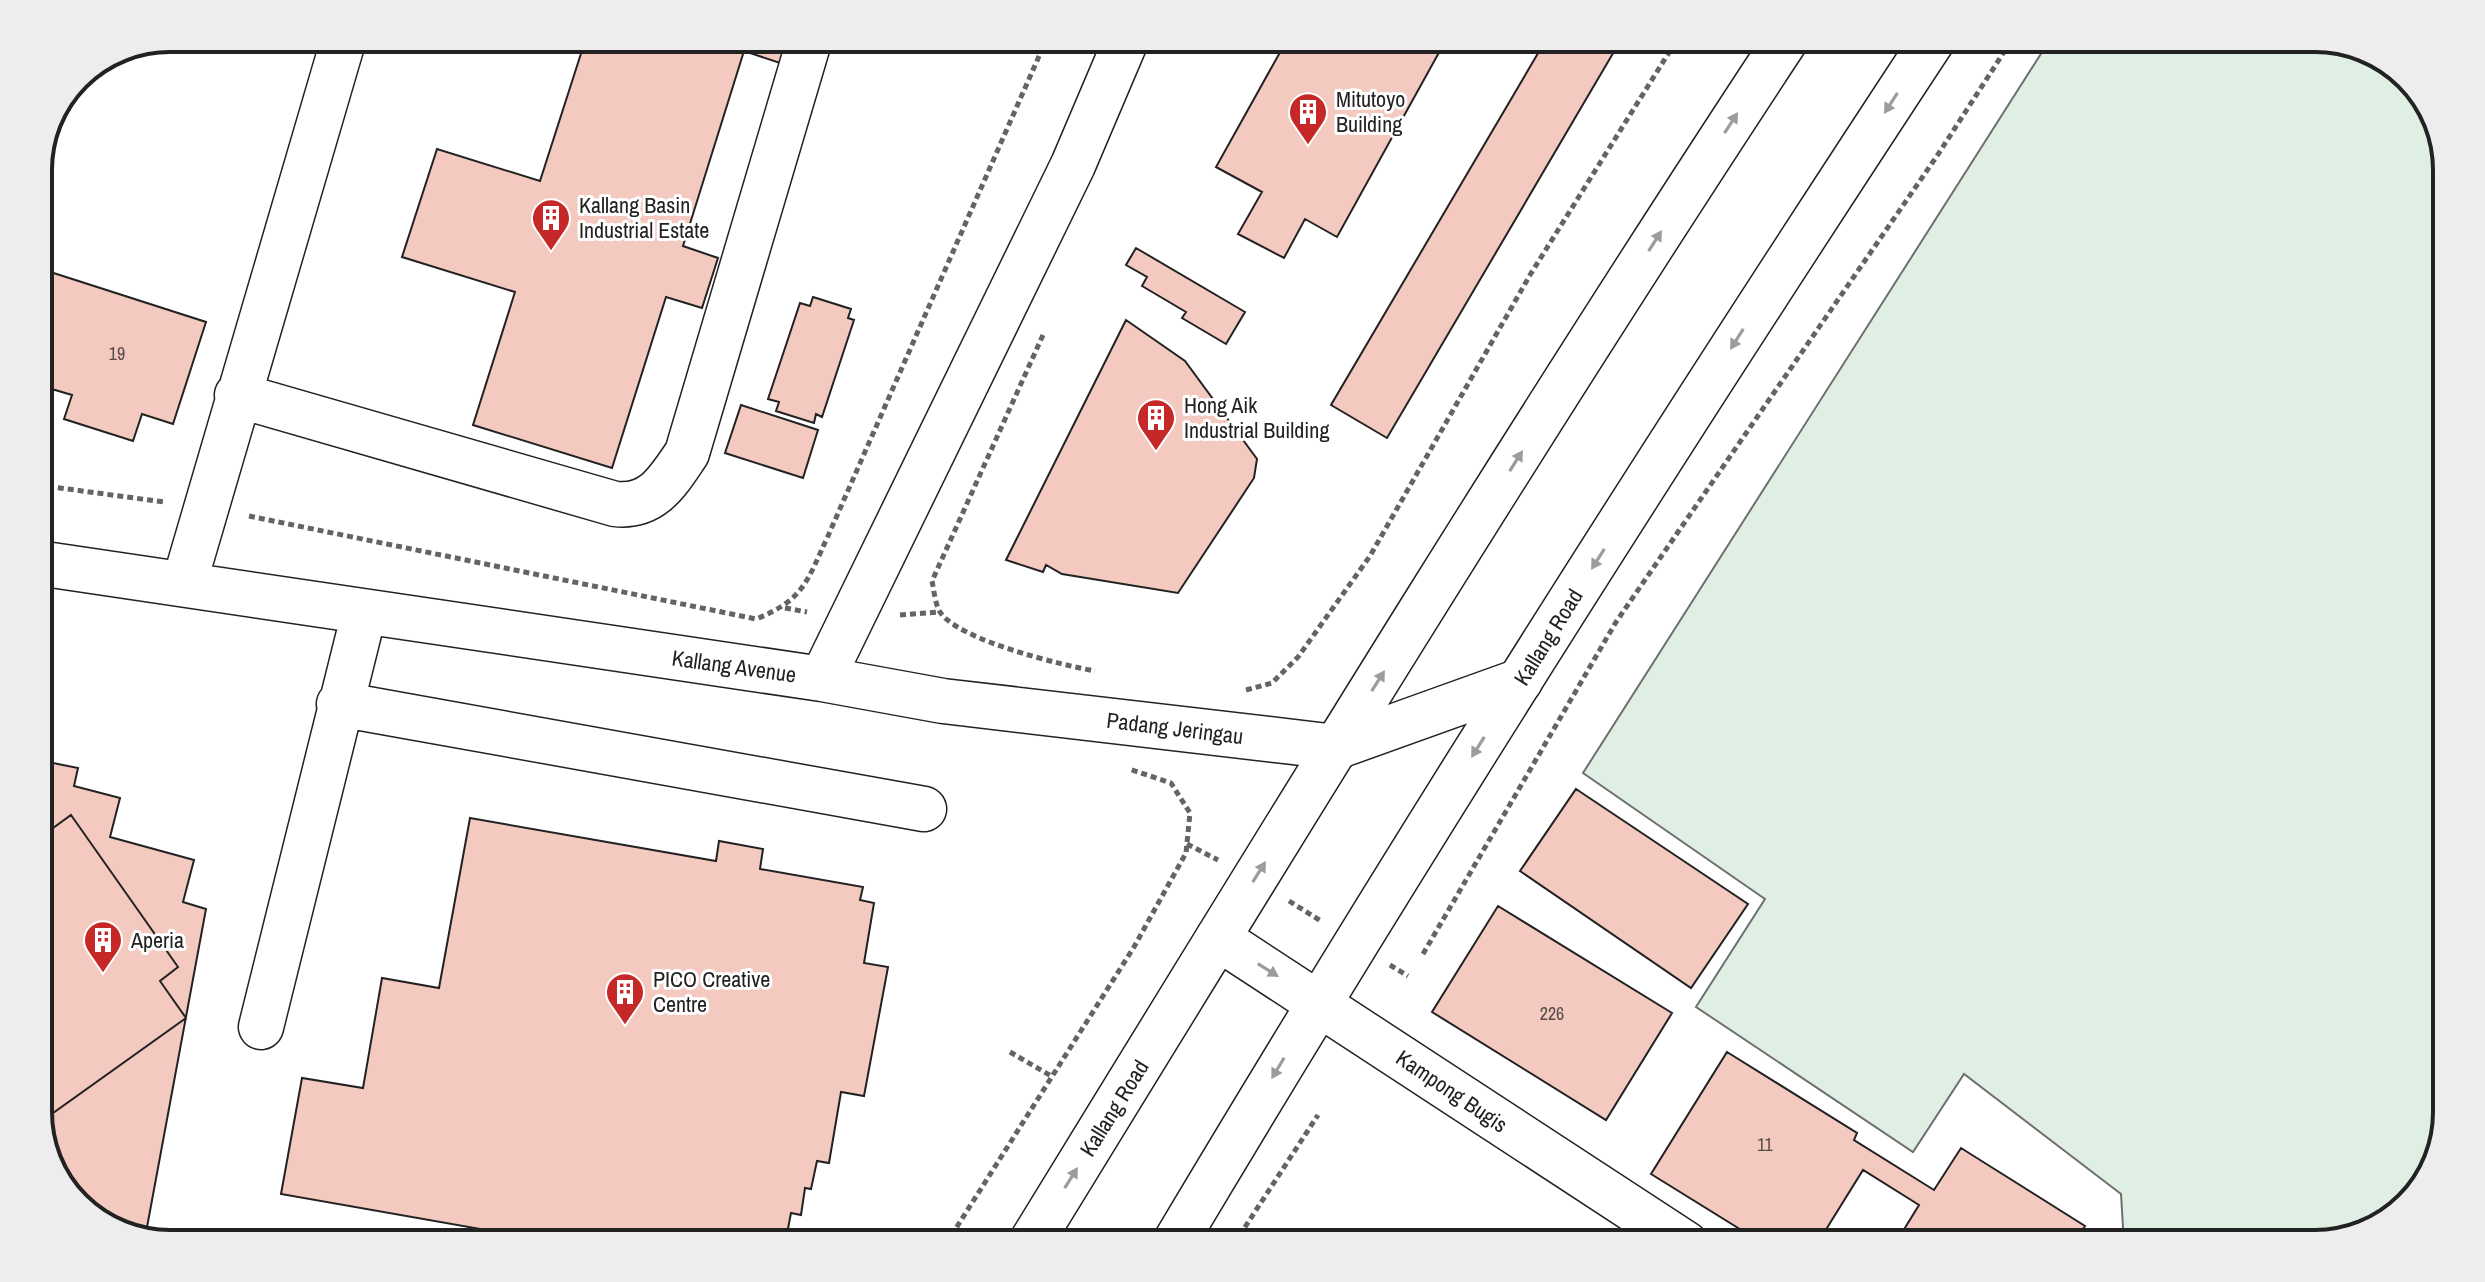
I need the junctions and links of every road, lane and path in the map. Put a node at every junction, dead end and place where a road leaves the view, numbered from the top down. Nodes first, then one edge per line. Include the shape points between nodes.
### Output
1 (340, 52) edge
2 (806, 52) edge
3 (1121, 52) edge
4 (1669, 52) edge
5 (1778, 52) edge
6 (1925, 52) edge
7 (2004, 52) edge
8 (1047, 325) dead end
9 (237, 395) junction
10 (52, 575) edge
11 (184, 584) junction
12 (364, 613) junction
13 (1110, 674) dead end
14 (822, 679) junction
15 (1520, 681) junction
16 (1231, 695) dead end
17 (339, 704) junction
18 (1336, 747) junction
19 (924, 809) dead end
20 (1187, 844) dead end
21 (1255, 880) junction
22 (1218, 938) junction
23 (1354, 942) junction
24 (1423, 954) dead end
25 (1408, 976) dead end
26 (1318, 1001) junction
27 (261, 1027) dead end
28 (1010, 1052) dead end
29 (1053, 1077) dead end
30 (1318, 1115) dead end
31 (1039, 1230) edge
32 (1182, 1230) edge
33 (1243, 1230) edge
34 (1665, 1230) edge

1 - 9 main road
2 - 9 main road via 687,453 657,492 634,506
3 - 14 main road, Kallang Avenue via 1073,165
4 - 16 path via 1530,275 1370,556 1298,657 1272,683
18 -> 5 main road, Kallang Road
6 -> 15 main road, Kallang Road
7 - 24 path via 1616,622
8 - 13 path via 932,581 940,612 970,635 1066,666
9 - 11 main road
10 - 11 main road, Kallang Avenue
11 - 12 main road, Kallang Avenue
12 - 14 main road, Kallang Avenue
12 - 17 main road
14 - 18 main road, Padang Jeringau via 943,701
15 - 18 main road, Padang Jeringau
15 -> 23 main road, Kallang Road
17 - 19 main road
17 - 27 main road
21 -> 18 main road, Kallang Road
20 - 21 path
21 - 22 main road, Kallang Road
21 - 23 path
22 -> 26 main road, Kampong Bugis
31 -> 22 main road, Kallang Road
23 - 25 path
23 - 26 main road, Kallang Road
26 -> 32 main road, Kallang Road
26 - 34 main road, Kampong Bugis
28 - 29 path
30 - 33 path

